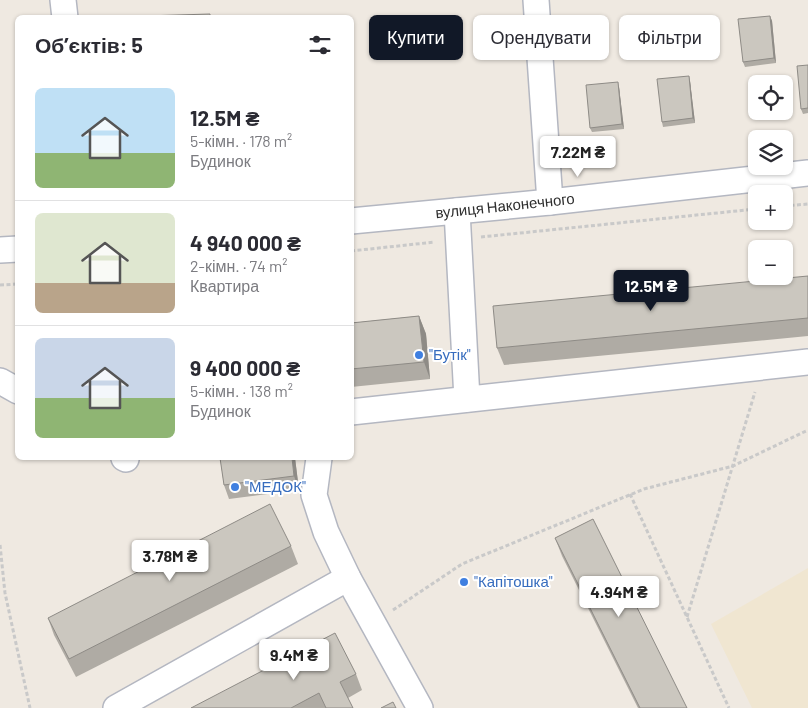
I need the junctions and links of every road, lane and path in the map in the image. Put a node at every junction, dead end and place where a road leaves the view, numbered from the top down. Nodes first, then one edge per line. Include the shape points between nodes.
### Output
1 (63, 0) edge
2 (536, 0) edge
3 (65, 15) edge
4 (808, 173) edge
5 (550, 202) junction
6 (808, 204) edge
7 (793, 205) edge
8 (748, 210) edge
9 (457, 211) junction
10 (354, 221) edge
11 (459, 240) junction
12 (15, 249) edge
13 (0, 250) edge
14 (354, 251) edge
15 (15, 284) edge
16 (0, 285) edge
17 (808, 362) edge
18 (762, 366) junction
19 (0, 380) edge
20 (15, 390) edge
21 (467, 399) junction
22 (354, 412) edge
23 (808, 430) edge
24 (318, 460) edge
25 (733, 466) junction
26 (630, 494) junction
27 (0, 545) edge
28 (348, 578) junction
29 (687, 617) junction
30 (373, 623) junction
31 (30, 708) edge
32 (116, 708) edge
33 (420, 708) edge
34 (729, 708) edge

1 - 3 street
2 - 5 street
4 - 5 street, вулиця Наконечного
5 - 9 street, вулиця Наконечного
6 - 7 path
8 - 11 path
9 - 10 street, вулиця Наконечного
9 - 11 street
11 - 14 path
11 - 21 street
12 - 13 street
15 - 16 path
17 - 18 street
18 - 21 street
18 - 25 path
19 - 20 street
21 - 22 street
23 - 25 path
24 - 28 street via 314,495 326,532
25 - 26 path
25 - 29 path
26 - 29 path
26 - 30 path via 462,564
27 - 31 path via 5,593
28 - 30 street
28 - 32 street
29 - 34 path
30 - 33 street

